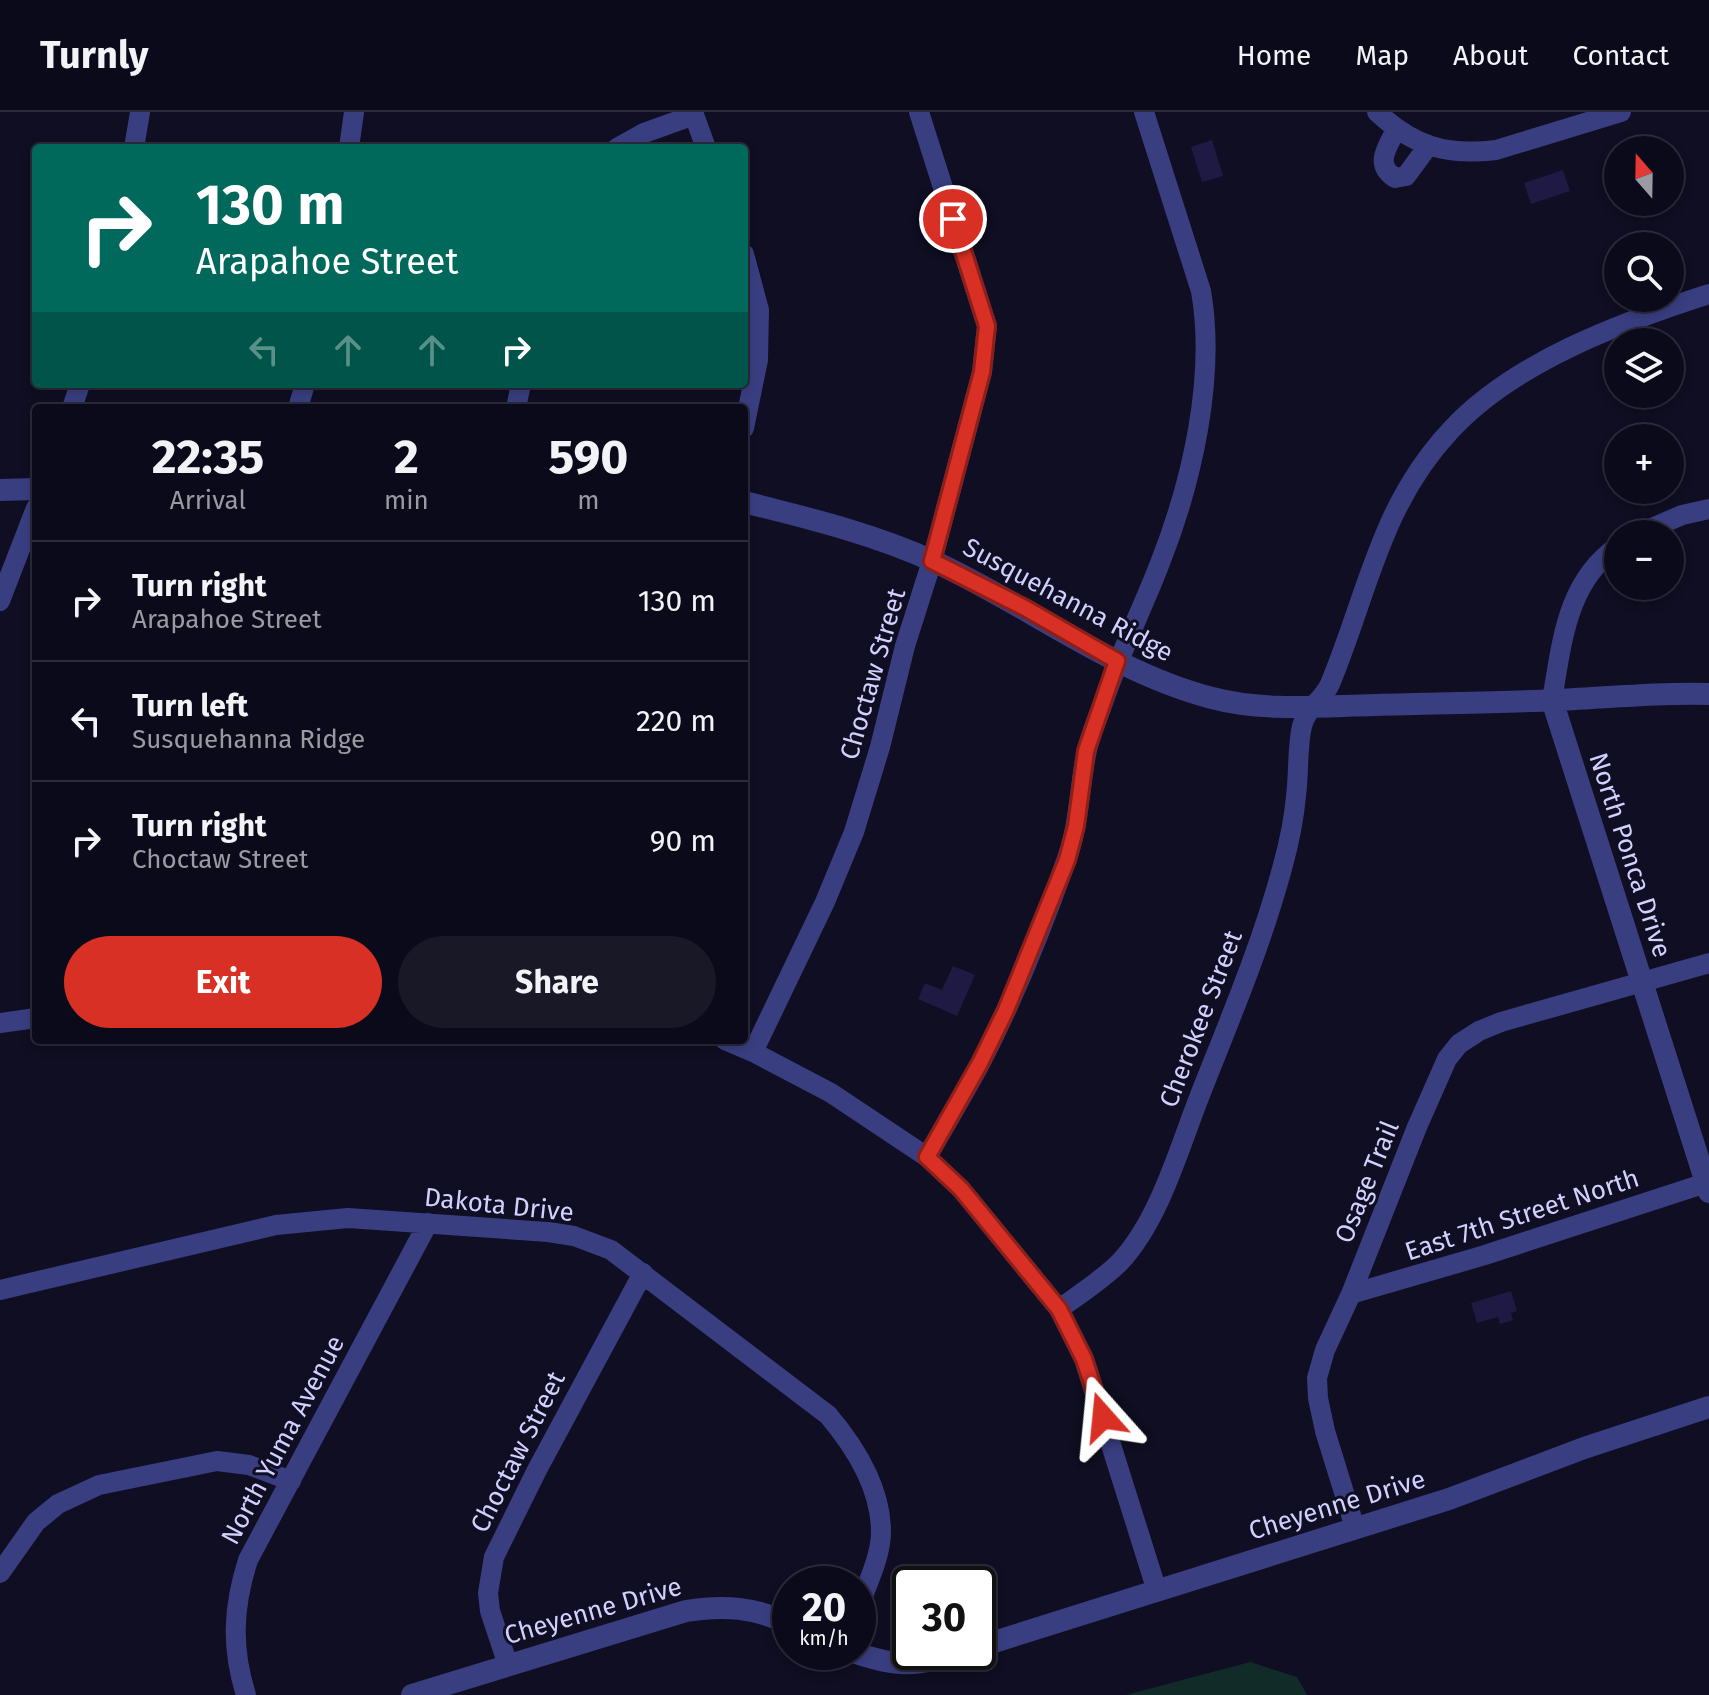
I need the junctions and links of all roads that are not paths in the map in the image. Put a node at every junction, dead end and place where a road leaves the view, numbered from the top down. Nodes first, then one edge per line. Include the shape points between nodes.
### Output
1 (140, 112) edge
2 (354, 112) edge
3 (919, 112) edge
4 (1144, 112) edge
5 (1377, 112) edge
6 (1621, 112) edge
7 (693, 114) edge
8 (135, 144) edge
9 (350, 144) edge
10 (624, 144) edge
11 (704, 144) edge
12 (748, 269) edge
13 (1709, 294) edge
14 (748, 409) edge
15 (32, 489) edge
16 (0, 490) edge
17 (748, 503) edge
18 (1709, 509) edge
19 (32, 518) edge
20 (1670, 520) edge
21 (1604, 557) edge
22 (932, 561) junction
23 (0, 601) edge
24 (1117, 661) junction
25 (1709, 694) edge
26 (1552, 700) junction
27 (1310, 707) junction
28 (1709, 963) edge
29 (1641, 981) junction
30 (32, 1019) edge
31 (0, 1023) edge
32 (734, 1044) edge
33 (753, 1052) junction
34 (927, 1157) junction
35 (1708, 1186) edge
36 (428, 1223) junction
37 (643, 1273) junction
38 (0, 1290) edge
39 (1351, 1294) junction
40 (1059, 1309) junction
41 (1709, 1407) edge
42 (291, 1481) junction
43 (1355, 1528) junction
44 (873, 1566) edge
45 (0, 1573) edge
46 (1157, 1591) junction
47 (772, 1616) edge
48 (996, 1641) edge
49 (508, 1665) junction
50 (246, 1695) edge
51 (412, 1695) edge

1 - 8 street
2 - 9 street
3 - 22 street, Choctaw Street via 987,326 982,372
4 - 24 street via 1201,291 1208,353 1185,485 1161,562
5 - 6 street via 1412,138 1455,152 1496,150
7 - 10 street
7 - 11 street
12 - 14 street via 759,310 758,360
13 - 27 street via 1595,336 1535,366 1450,430 1393,513 1329,688
15 - 16 street
17 - 22 street, Susquehanna Ridge via 834,525
18 - 20 street
19 - 23 street
21 - 26 street, North Ponca Drive via 1573,598
22 - 24 street, Susquehanna Ridge
22 - 33 street, Choctaw Street via 854,832
24 - 27 street, Susquehanna Ridge via 1215,699
24 - 34 street via 1086,751 1067,860 999,1023
25 - 26 street, Susquehanna Ridge
26 - 27 street, Susquehanna Ridge
26 - 29 street, North Ponca Drive
27 - 40 street, Cherokee Street via 1301,729 1291,828 1265,925 1157,1203 1121,1260
28 - 29 street, Osage Trail
29 - 35 street, North Ponca Drive
29 - 39 street, Osage Trail via 1501,1022 1459,1044 1417,1127
30 - 31 street
32 - 33 street
33 - 34 street via 831,1093
34 - 40 street via 961,1189
35 - 39 street, East 7th Street North
36 - 37 street, Dakota Drive via 574,1236 611,1250
36 - 38 street, Dakota Drive via 348,1218 276,1225
36 - 42 street, North Yuma Avenue
37 - 44 street, Dakota Drive via 828,1415 847,1438 875,1496 881,1533
37 - 49 street, Choctaw Street via 494,1557 490,1611
39 - 43 street, Osage Trail via 1317,1378 1325,1431
40 - 46 street via 1084,1359
41 - 43 street, Cheyenne Drive
42 - 45 street via 235,1461 217,1461 99,1485 58,1504 36,1522
42 - 50 street, North Yuma Avenue via 248,1560 238,1593 234,1638
43 - 46 street, Cheyenne Drive
46 - 48 street, Cheyenne Drive
47 - 49 street, Cheyenne Drive via 715,1606 686,1611
49 - 51 street, Cheyenne Drive

